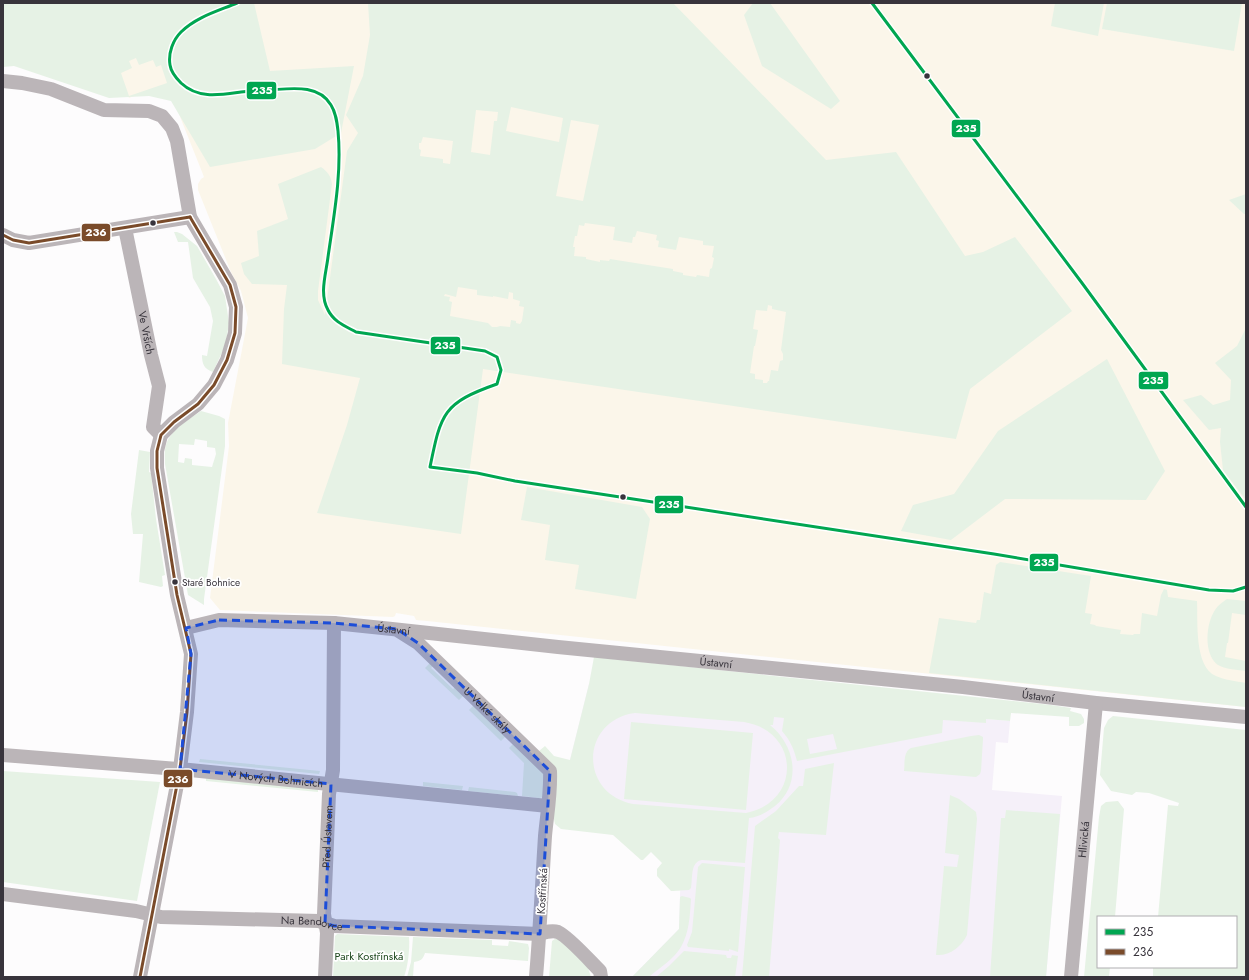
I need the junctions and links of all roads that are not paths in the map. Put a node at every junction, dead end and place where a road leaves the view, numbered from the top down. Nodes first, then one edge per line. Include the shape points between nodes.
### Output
1 (3, 81) edge
2 (190, 217) junction
3 (125, 228) junction
4 (3, 235) edge
5 (161, 435) junction
6 (334, 623) junction
7 (186, 628) junction
8 (398, 629) junction
9 (1096, 703) junction
10 (1246, 717) edge
11 (3, 755) edge
12 (180, 769) junction
13 (331, 784) junction
14 (548, 806) junction
15 (3, 894) edge
16 (152, 915) junction
17 (325, 923) junction
18 (540, 934) junction
19 (140, 977) edge
20 (325, 977) edge
21 (536, 977) edge
22 (601, 977) edge
23 (1071, 977) edge

1 - 2 street via 51,90 104,110 149,111 162,116 172,128 177,141
2 - 3 street
2 - 5 street via 230,285 236,307 235,333 227,360 214,385 198,404
3 - 4 street via 29,244
3 - 5 street, Ve Vrších via 159,386 153,427
5 - 7 street via 157,451 158,468 177,596
6 - 7 street, Ústavní via 219,620
6 - 8 street, Ústavní
6 - 13 street, Před Ústavem via 334,770
7 - 12 street via 191,654
8 - 9 street, Ústavní
8 - 14 street, U Velké skály via 418,643 550,771
9 - 10 street, Ústavní
9 - 23 street, Hlivická
11 - 12 street, V Nových Bohnicích
12 - 13 street, V Nových Bohnicích
12 - 16 street
13 - 14 street, V Nových Bohnicích
13 - 17 street, Před Ústavem via 328,802
14 - 18 street, Kostřínská
15 - 16 street, Na Bendovce
16 - 17 street, Na Bendovce
16 - 19 street
17 - 18 street, Na Bendovce via 334,926
17 - 20 street, Před Ústavem
18 - 21 street, Kostřínská
18 - 22 street, Na Bendovce via 550,931 565,936 600,971

